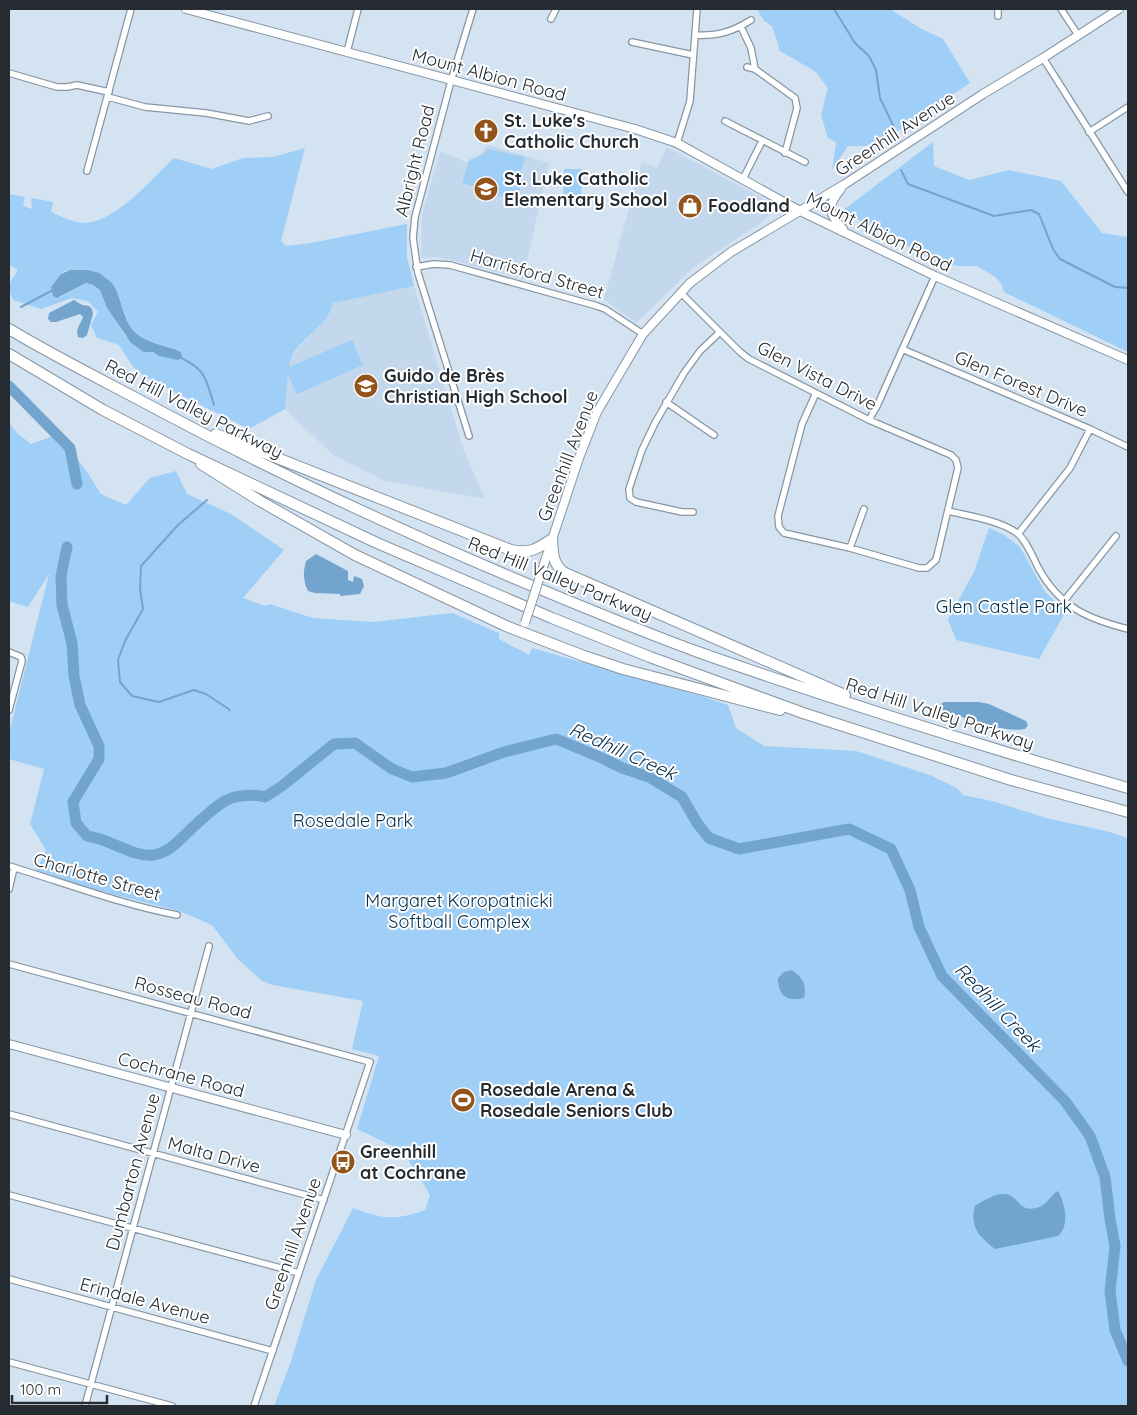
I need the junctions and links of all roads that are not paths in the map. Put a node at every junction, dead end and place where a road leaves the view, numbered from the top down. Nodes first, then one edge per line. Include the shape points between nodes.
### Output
1 (131, 9) edge
2 (186, 9) edge
3 (358, 9) edge
4 (473, 9) edge
5 (556, 9) edge
6 (697, 9) edge
7 (998, 9) edge
8 (1061, 9) edge
9 (1119, 9) edge
10 (998, 16) dead end
11 (551, 20) dead end
12 (751, 20) dead end
13 (741, 27) junction
14 (696, 35) junction
15 (1078, 36) junction
16 (632, 42) dead end
17 (347, 52) junction
18 (693, 55) junction
19 (1043, 58) junction
20 (748, 67) dead end
21 (755, 69) junction
22 (9, 73) edge
23 (451, 81) junction
24 (109, 94) junction
25 (1128, 107) edge
26 (268, 116) dead end
27 (725, 121) dead end
28 (1089, 132) junction
29 (762, 141) junction
30 (677, 143) junction
31 (784, 153) junction
32 (805, 162) dead end
33 (87, 171) dead end
34 (743, 179) junction
35 (845, 184) junction
36 (1128, 192) edge
37 (800, 211) junction
38 (846, 233) junction
39 (416, 267) junction
40 (935, 276) junction
41 (681, 293) junction
42 (9, 328) edge
43 (720, 332) junction
44 (643, 334) junction
45 (902, 349) junction
46 (9, 354) edge
47 (1128, 360) edge
48 (816, 393) junction
49 (666, 402) junction
50 (174, 418) junction
51 (869, 420) junction
52 (1090, 429) junction
53 (714, 434) dead end
54 (470, 436) dead end
55 (1128, 447) edge
56 (188, 454) junction
57 (864, 509) dead end
58 (948, 511) junction
59 (693, 512) dead end
60 (1018, 534) junction
61 (1116, 536) dead end
62 (552, 538) junction
63 (850, 548) junction
64 (1064, 601) junction
65 (523, 627) junction
66 (1128, 629) edge
67 (9, 652) edge
68 (9, 710) edge
69 (803, 713) junction
70 (891, 717) junction
71 (1128, 788) edge
72 (1128, 812) edge
73 (12, 867) edge
74 (9, 889) edge
75 (177, 915) dead end
76 (209, 946) dead end
77 (9, 964) edge
78 (192, 1013) junction
79 (9, 1044) edge
80 (370, 1062) joint
81 (172, 1088) junction
82 (9, 1114) edge
83 (346, 1136) junction
84 (154, 1154) junction
85 (9, 1195) edge
86 (324, 1200) junction
87 (133, 1229) junction
88 (299, 1274) junction
89 (9, 1279) edge
90 (112, 1307) junction
91 (273, 1351) junction
92 (9, 1362) edge
93 (90, 1384) junction
94 (85, 1406) edge
95 (172, 1406) edge
96 (254, 1406) edge

1 - 24 street
2 - 17 street, Mount Albion Road
3 - 17 street
4 - 23 street, Albright Road
5 - 11 street
6 - 14 street
7 - 10 street
8 - 15 street
9 - 15 street, Greenhill Avenue
12 - 13 street
13 - 14 street via 715,36
13 - 21 street via 751,48
14 - 18 street
15 - 19 street, Greenhill Avenue
16 - 18 street
17 - 23 street, Mount Albion Road
18 - 30 street via 690,101
19 - 28 street
19 - 35 street, Greenhill Avenue
20 - 21 street
21 - 31 street via 795,98 797,108
22 - 24 street via 57,86 84,86
23 - 30 street, Mount Albion Road
23 - 39 street, Albright Road via 415,217
24 - 26 street via 145,107 206,113 249,122
24 - 33 street
25 - 28 street
27 - 29 street
28 - 36 street
29 - 31 street
29 - 34 street
30 - 34 street, Mount Albion Road
31 - 32 street
34 - 37 street, Mount Albion Road
35 - 37 street, Greenhill Avenue
35 - 38 street via 830,204 830,211
37 - 38 street, Mount Albion Road
37 - 41 street, Greenhill Avenue via 723,256
38 - 40 street, Mount Albion Road
39 - 44 street, Harrisford Street via 450,265 576,299 605,309
39 - 54 street, Albright Road
40 - 45 street
40 - 47 street, Mount Albion Road
41 - 43 street, Glen Vista Drive
41 - 44 street, Greenhill Avenue
42 - 50 highway, Red Hill Valley Parkway
43 - 48 street, Glen Vista Drive via 749,359
43 - 49 street via 700,351
44 - 62 street, Greenhill Avenue via 597,412
45 - 51 street
45 - 52 street, Glen Forest Drive
46 - 56 highway via 103,410
48 - 51 street, Glen Vista Drive
48 - 63 street via 802,424 778,516 779,527 784,533
49 - 53 street
49 - 59 street via 642,450 629,489 630,498 636,502
50 - 62 highway via 510,550 538,549
50 - 70 highway, Red Hill Valley Parkway via 359,510 549,593 699,652
51 - 58 street, Glen Vista Drive via 956,460 958,468
52 - 55 street, Glen Forest Drive
52 - 60 street via 1070,468
56 - 65 highway via 218,476 355,556 473,611
56 - 69 highway via 464,581 650,657
57 - 63 street
58 - 60 street via 990,521
58 - 63 street via 936,560 927,568
60 - 64 street via 1046,581
61 - 64 street
62 - 65 street, Greenhill Avenue, bridge
62 - 70 highway via 553,558 563,572 873,706
64 - 66 street via 1095,620
65 - 69 highway via 584,656 623,668 773,709
67 - 68 street via 17,654 22,661
69 - 72 highway via 1011,780
70 - 71 highway, Red Hill Valley Parkway
73 - 74 street
73 - 75 street, Charlotte Street via 75,888
76 - 78 street, Dumbarton Avenue
77 - 78 street, Rosseau Road
78 - 80 street, Rosseau Road
78 - 81 street, Dumbarton Avenue
79 - 81 street, Cochrane Road
80 - 83 street, Greenhill Avenue
81 - 83 street, Cochrane Road
81 - 84 street, Dumbarton Avenue
82 - 84 street, Malta Drive
83 - 86 street, Greenhill Avenue
84 - 86 street, Malta Drive
84 - 87 street, Dumbarton Avenue
85 - 87 street
86 - 88 street, Greenhill Avenue
87 - 88 street
87 - 90 street, Dumbarton Avenue
88 - 91 street, Greenhill Avenue
89 - 90 street, Erindale Avenue
90 - 91 street, Erindale Avenue
90 - 93 street, Dumbarton Avenue
91 - 96 street, Greenhill Avenue
92 - 93 street
93 - 94 street, Dumbarton Avenue
93 - 95 street

